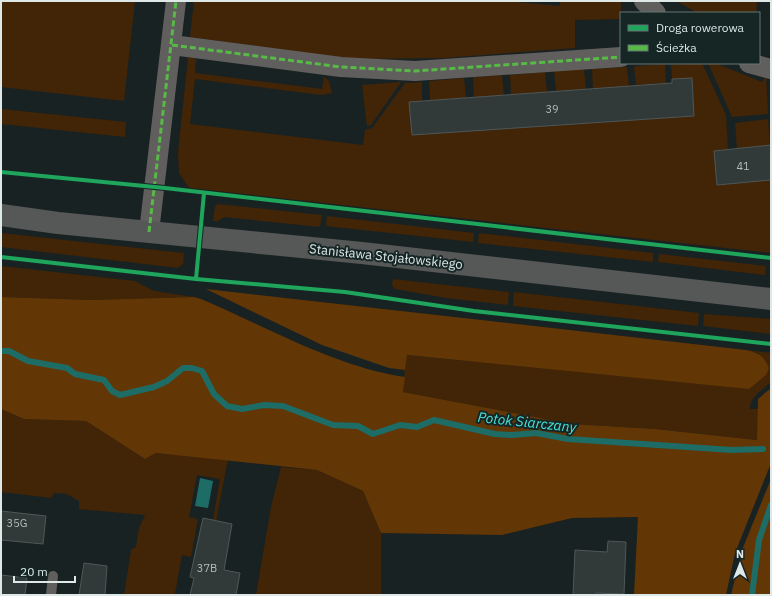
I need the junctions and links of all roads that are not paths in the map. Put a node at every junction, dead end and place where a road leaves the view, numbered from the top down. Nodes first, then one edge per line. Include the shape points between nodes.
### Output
1 (176, 1) edge
2 (644, 1) edge
3 (655, 12) edge
4 (172, 45) junction
5 (620, 57) edge
6 (753, 64) edge
7 (771, 69) edge
8 (1, 215) edge
9 (149, 232) junction
10 (771, 299) edge
11 (53, 576) dead end
12 (51, 595) edge

1 - 4 street
2 - 3 street
4 - 5 street via 341,67 415,71
4 - 9 street
6 - 7 street
8 - 9 street, Stanisława Stojałowskiego
9 - 10 street, Stanisława Stojałowskiego
11 - 12 lane

